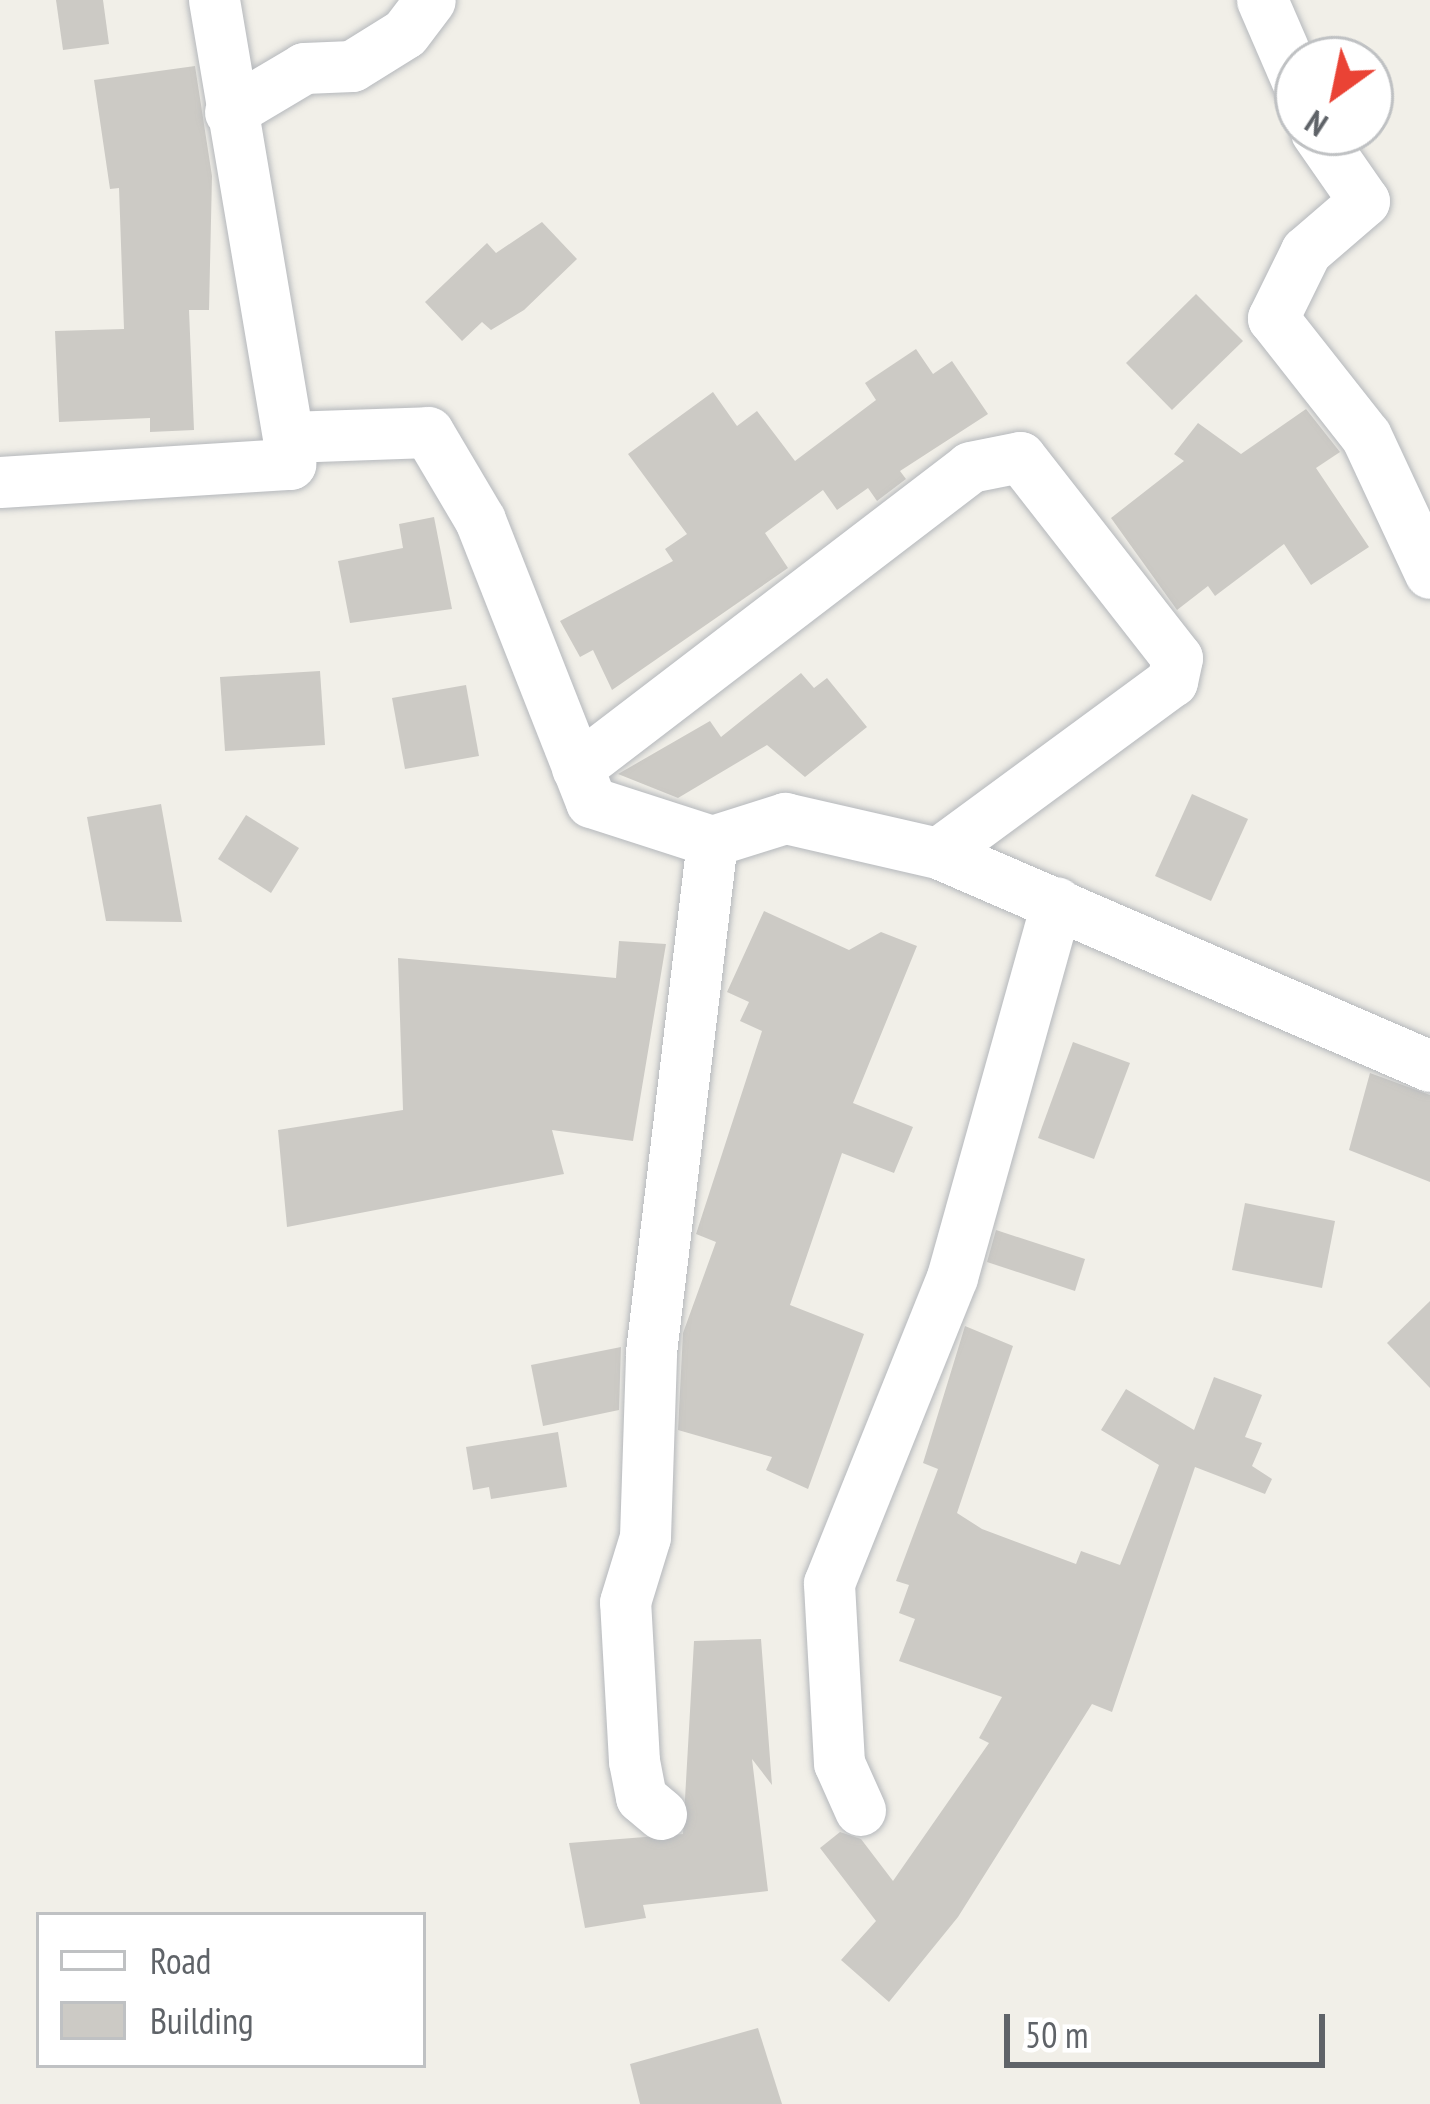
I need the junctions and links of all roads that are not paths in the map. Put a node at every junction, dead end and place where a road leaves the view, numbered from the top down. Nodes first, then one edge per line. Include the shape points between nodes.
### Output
1 (214, 0) edge
2 (430, 0) edge
3 (1262, 0) edge
4 (1278, 36) edge
5 (230, 112) junction
6 (1333, 156) edge
7 (288, 437) junction
8 (0, 482) edge
9 (1430, 573) edge
10 (578, 768) junction
11 (712, 841) junction
12 (938, 853) junction
13 (1057, 902) junction
14 (1430, 1066) edge
15 (860, 1810) dead end
16 (661, 1814) dead end

1 - 5 street
2 - 5 street via 405,33 352,66 304,68
3 - 4 street
5 - 7 street
6 - 9 street via 1364,201 1306,251 1273,318 1366,436
7 - 8 street via 290,464
7 - 10 street via 428,433 480,520
10 - 11 street via 591,802
10 - 12 street via 970,467 1020,457 1177,658 1172,681
11 - 12 street via 785,818
11 - 16 street via 651,1352 645,1537 625,1602 634,1760 641,1797
12 - 13 street
13 - 14 street
13 - 15 street via 952,1277 829,1583 839,1763

